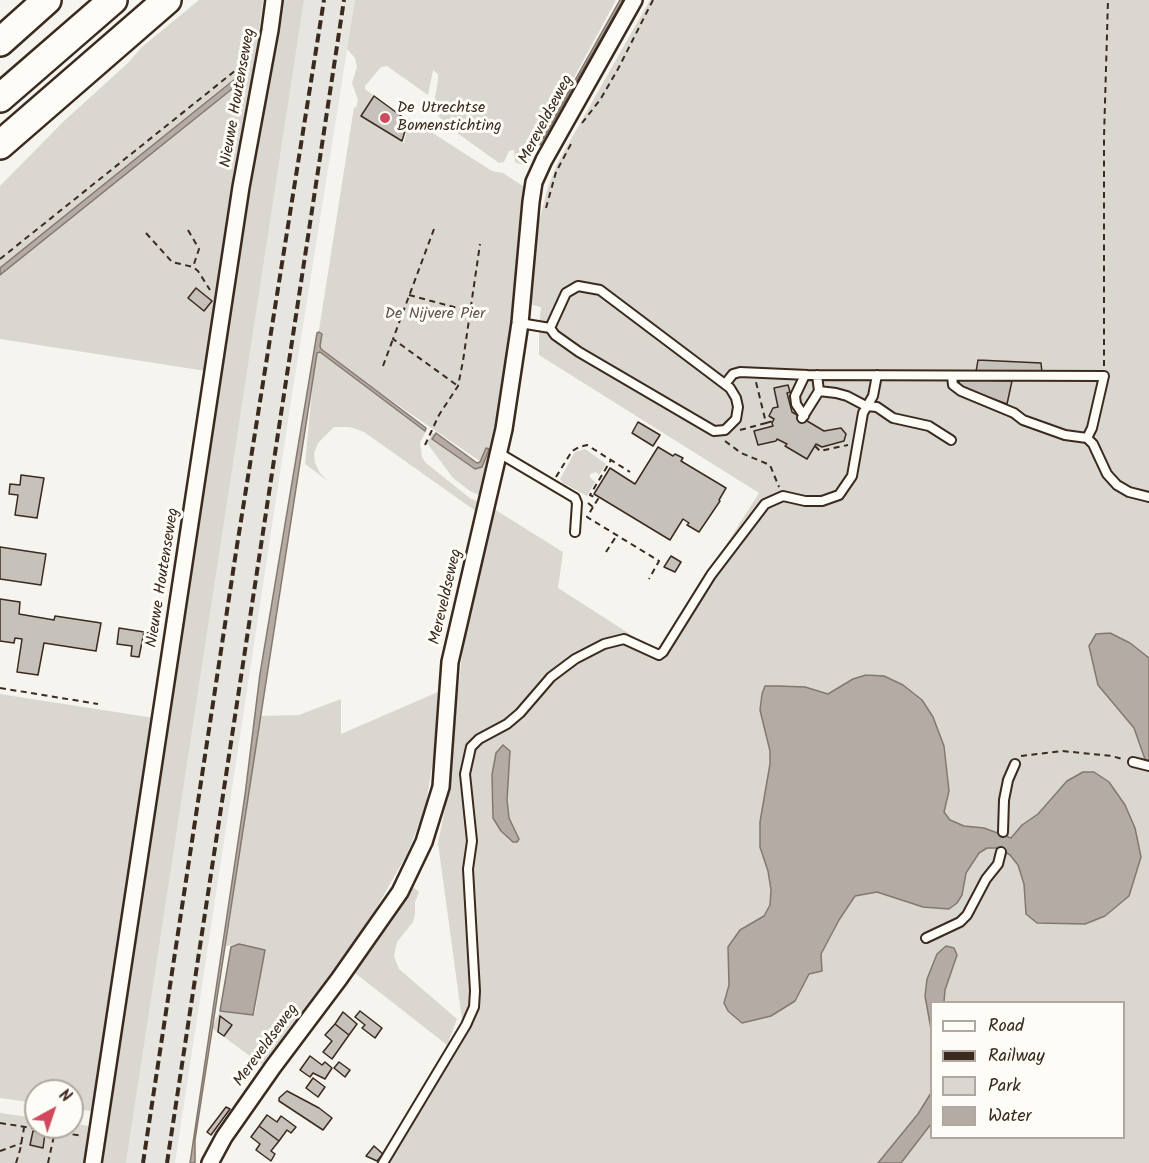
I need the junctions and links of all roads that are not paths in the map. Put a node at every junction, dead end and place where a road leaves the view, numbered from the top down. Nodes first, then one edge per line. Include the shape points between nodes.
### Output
1 (47, 0) edge
2 (113, 0) edge
3 (167, 0) edge
4 (274, 0) edge
5 (634, 0) edge
6 (0, 42) edge
7 (0, 98) edge
8 (0, 145) edge
9 (520, 323) junction
10 (550, 328) junction
11 (805, 375) junction
12 (817, 375) junction
13 (878, 375) junction
14 (952, 376) junction
15 (725, 384) junction
16 (819, 391) junction
17 (866, 406) junction
18 (1087, 438) junction
19 (951, 440) dead end
20 (499, 453) junction
21 (1149, 497) edge
22 (575, 532) dead end
23 (1133, 762) road end
24 (1015, 764) road end
25 (1149, 766) edge
26 (1003, 832) dead end
27 (1000, 852) dead end
28 (926, 938) dead end
29 (93, 1163) edge
30 (210, 1163) edge
31 (383, 1163) edge

1 - 6 highway
2 - 7 highway
3 - 8 highway
4 - 29 street, Nieuwe Houtenseweg via 241,187
5 - 9 street, Mereveldseweg via 534,182
9 - 10 lane
9 - 20 street, Mereveldseweg
10 - 15 lane via 566,293 578,286 600,290
10 - 15 lane via 579,352 714,431 726,430 736,419 736,398
11 - 12 lane
11 - 15 lane via 740,372
11 - 16 lane via 795,396 803,417
12 - 13 lane
12 - 16 lane
13 - 14 lane
13 - 17 lane
14 - 18 lane via 953,385 961,391 1038,427
14 - 18 lane via 1104,376
16 - 17 lane via 847,396
17 - 19 lane via 877,407 903,422 929,426
17 - 31 lane via 852,477 839,495 822,501 783,496 765,504 711,575 663,652 659,655 624,639 604,644 551,676 520,713 471,747 465,774 472,841 468,869 474,1006
18 - 21 lane via 1117,485
20 - 22 lane via 575,498
20 - 30 street, Mereveldseweg via 450,662 441,787 424,842 400,892 273,1067
23 - 25 lane
24 - 26 lane via 1004,800
27 - 28 lane via 998,864 981,886 967,915

